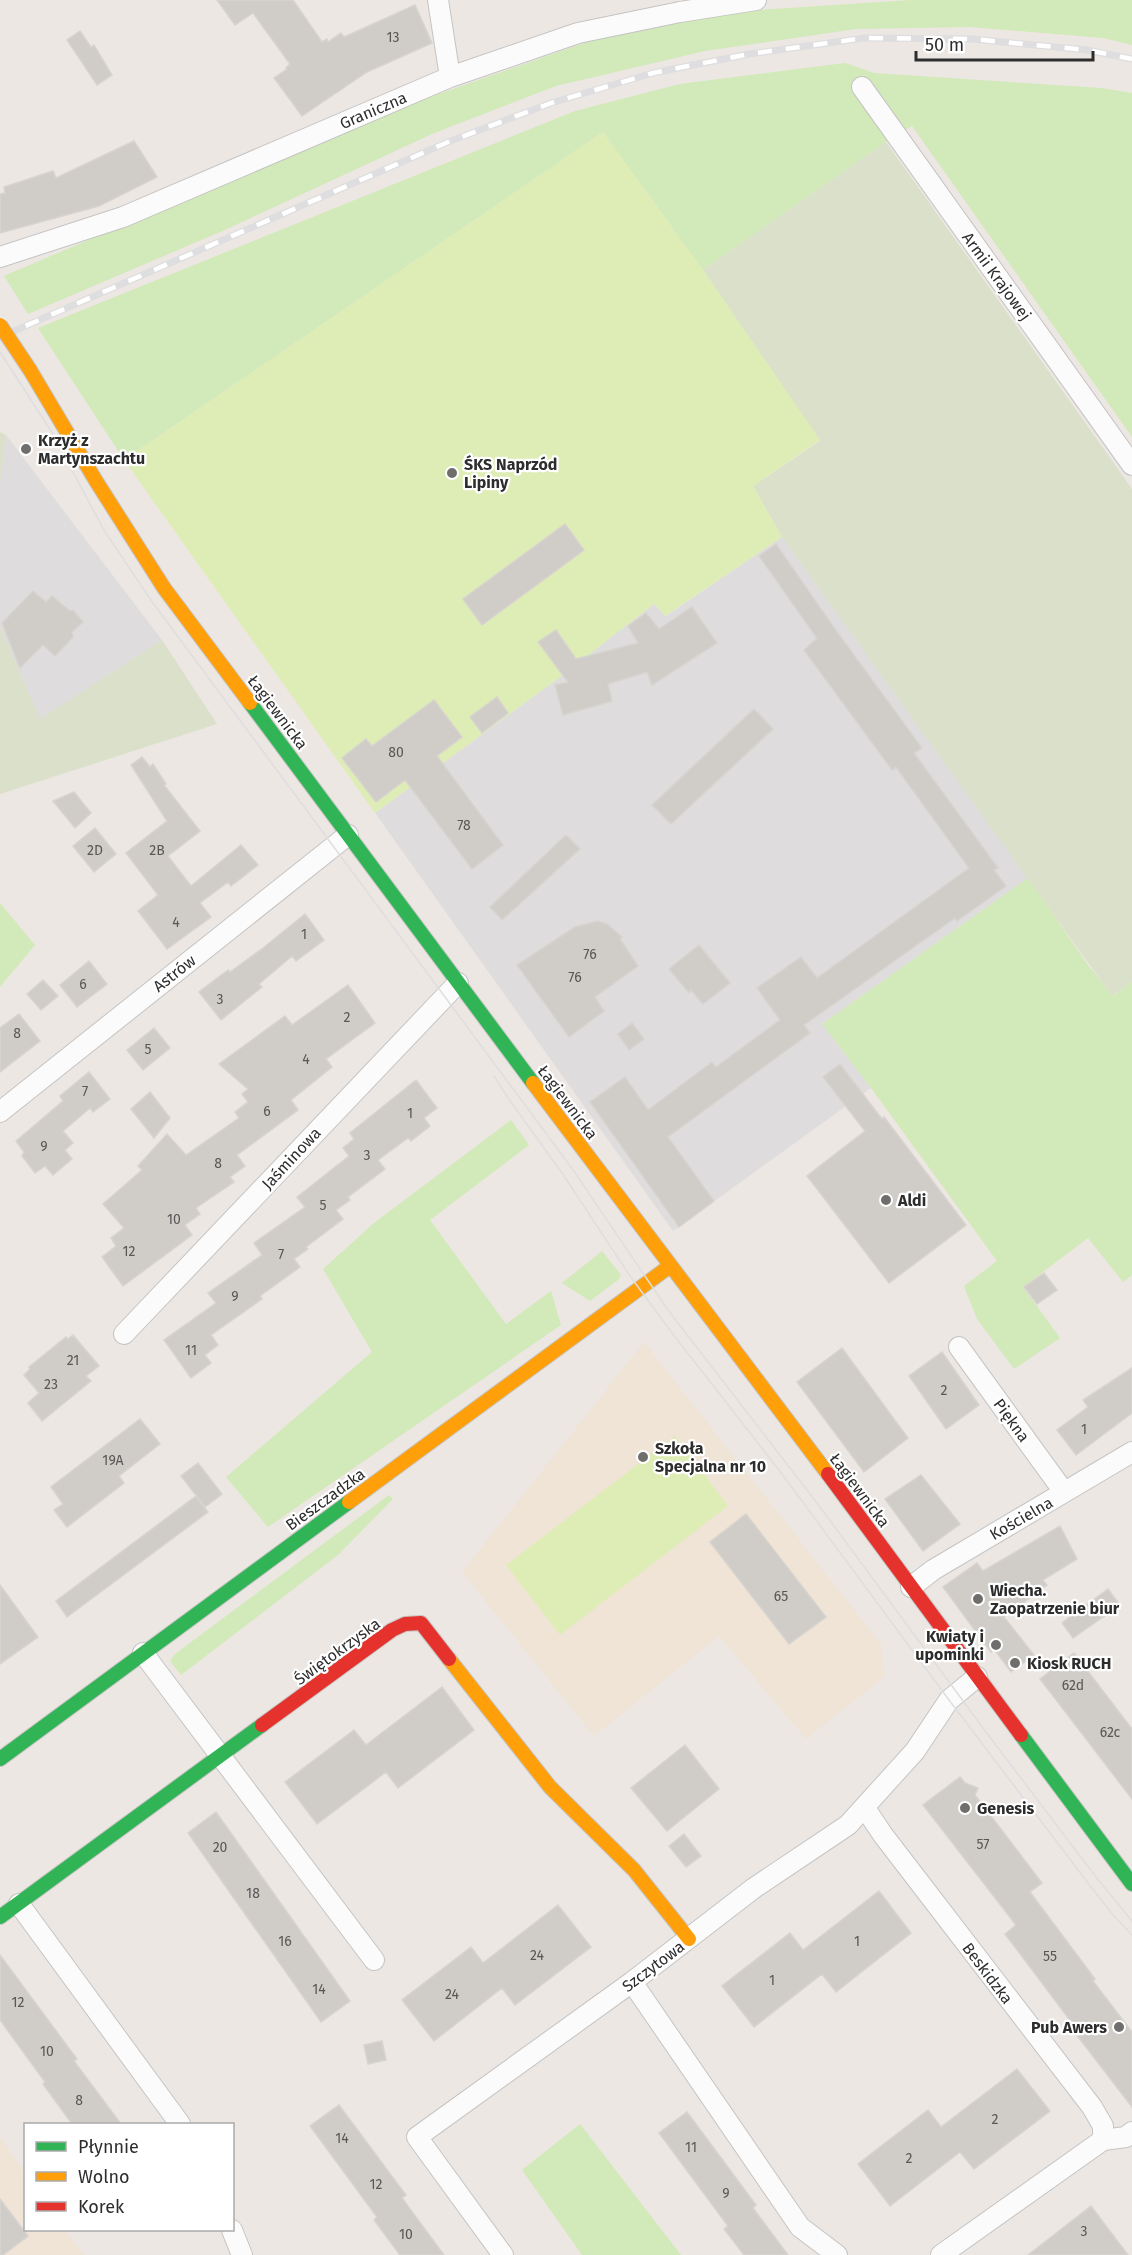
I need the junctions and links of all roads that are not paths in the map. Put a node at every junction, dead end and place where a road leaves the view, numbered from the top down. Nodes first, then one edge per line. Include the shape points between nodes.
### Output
1 (438, 0) edge
2 (756, 0) edge
3 (676, 6) edge
4 (450, 77) junction
5 (862, 87) dead end
6 (0, 256) edge
7 (0, 325) edge
8 (1132, 465) edge
9 (348, 836) junction
10 (458, 983) junction
11 (0, 1112) edge
12 (670, 1266) junction
13 (124, 1334) dead end
14 (959, 1347) dead end
15 (1132, 1452) edge
16 (1064, 1492) junction
17 (911, 1587) junction
18 (143, 1653) junction
19 (977, 1677) junction
20 (220, 1757) junction
21 (0, 1759) edge
22 (865, 1808) junction
23 (1132, 1884) edge
24 (19, 1904) junction
25 (0, 1917) edge
26 (689, 1939) junction
27 (374, 1960) dead end
28 (632, 1982) junction
29 (179, 2123) edge
30 (1132, 2132) edge
31 (1102, 2140) junction
32 (233, 2231) edge
33 (242, 2255) edge
34 (503, 2255) edge
35 (837, 2255) edge
36 (941, 2255) edge

1 - 4 street
2 - 3 street, Graniczna
3 - 4 street, Graniczna via 578,33
4 - 6 street, Graniczna via 123,217
5 - 8 street, Armii Krajowej
7 - 9 street, Łagiewnicka, bridge via 164,588
9 - 10 street, Łagiewnicka
9 - 11 street, Astrów
10 - 12 street, Łagiewnicka
10 - 13 street, Jaśminowa
12 - 17 street, Łagiewnicka
12 - 18 street, Bieszczadzka
14 - 16 street, Piękna
15 - 16 street, Kościelna
16 - 17 street, Kościelna via 933,1569
17 - 19 street, Łagiewnicka
18 - 20 street
18 - 21 street, Bieszczadzka
19 - 22 street, Szczytowa via 949,1700 915,1751
19 - 23 street, Łagiewnicka
20 - 24 street, Świętokrzyska
20 - 26 street, Świętokrzyska via 392,1630 421,1623 550,1787 634,1870
20 - 27 street
22 - 26 street, Szczytowa via 848,1825 754,1888
22 - 31 street, Beskidzka via 1092,2107 1103,2126
24 - 25 street, Świętokrzyska
24 - 29 street
26 - 28 street, Szczytowa
28 - 34 street, Szczytowa via 417,2138
28 - 35 street via 800,2227
30 - 31 street via 1126,2137
31 - 36 street
32 - 33 street

